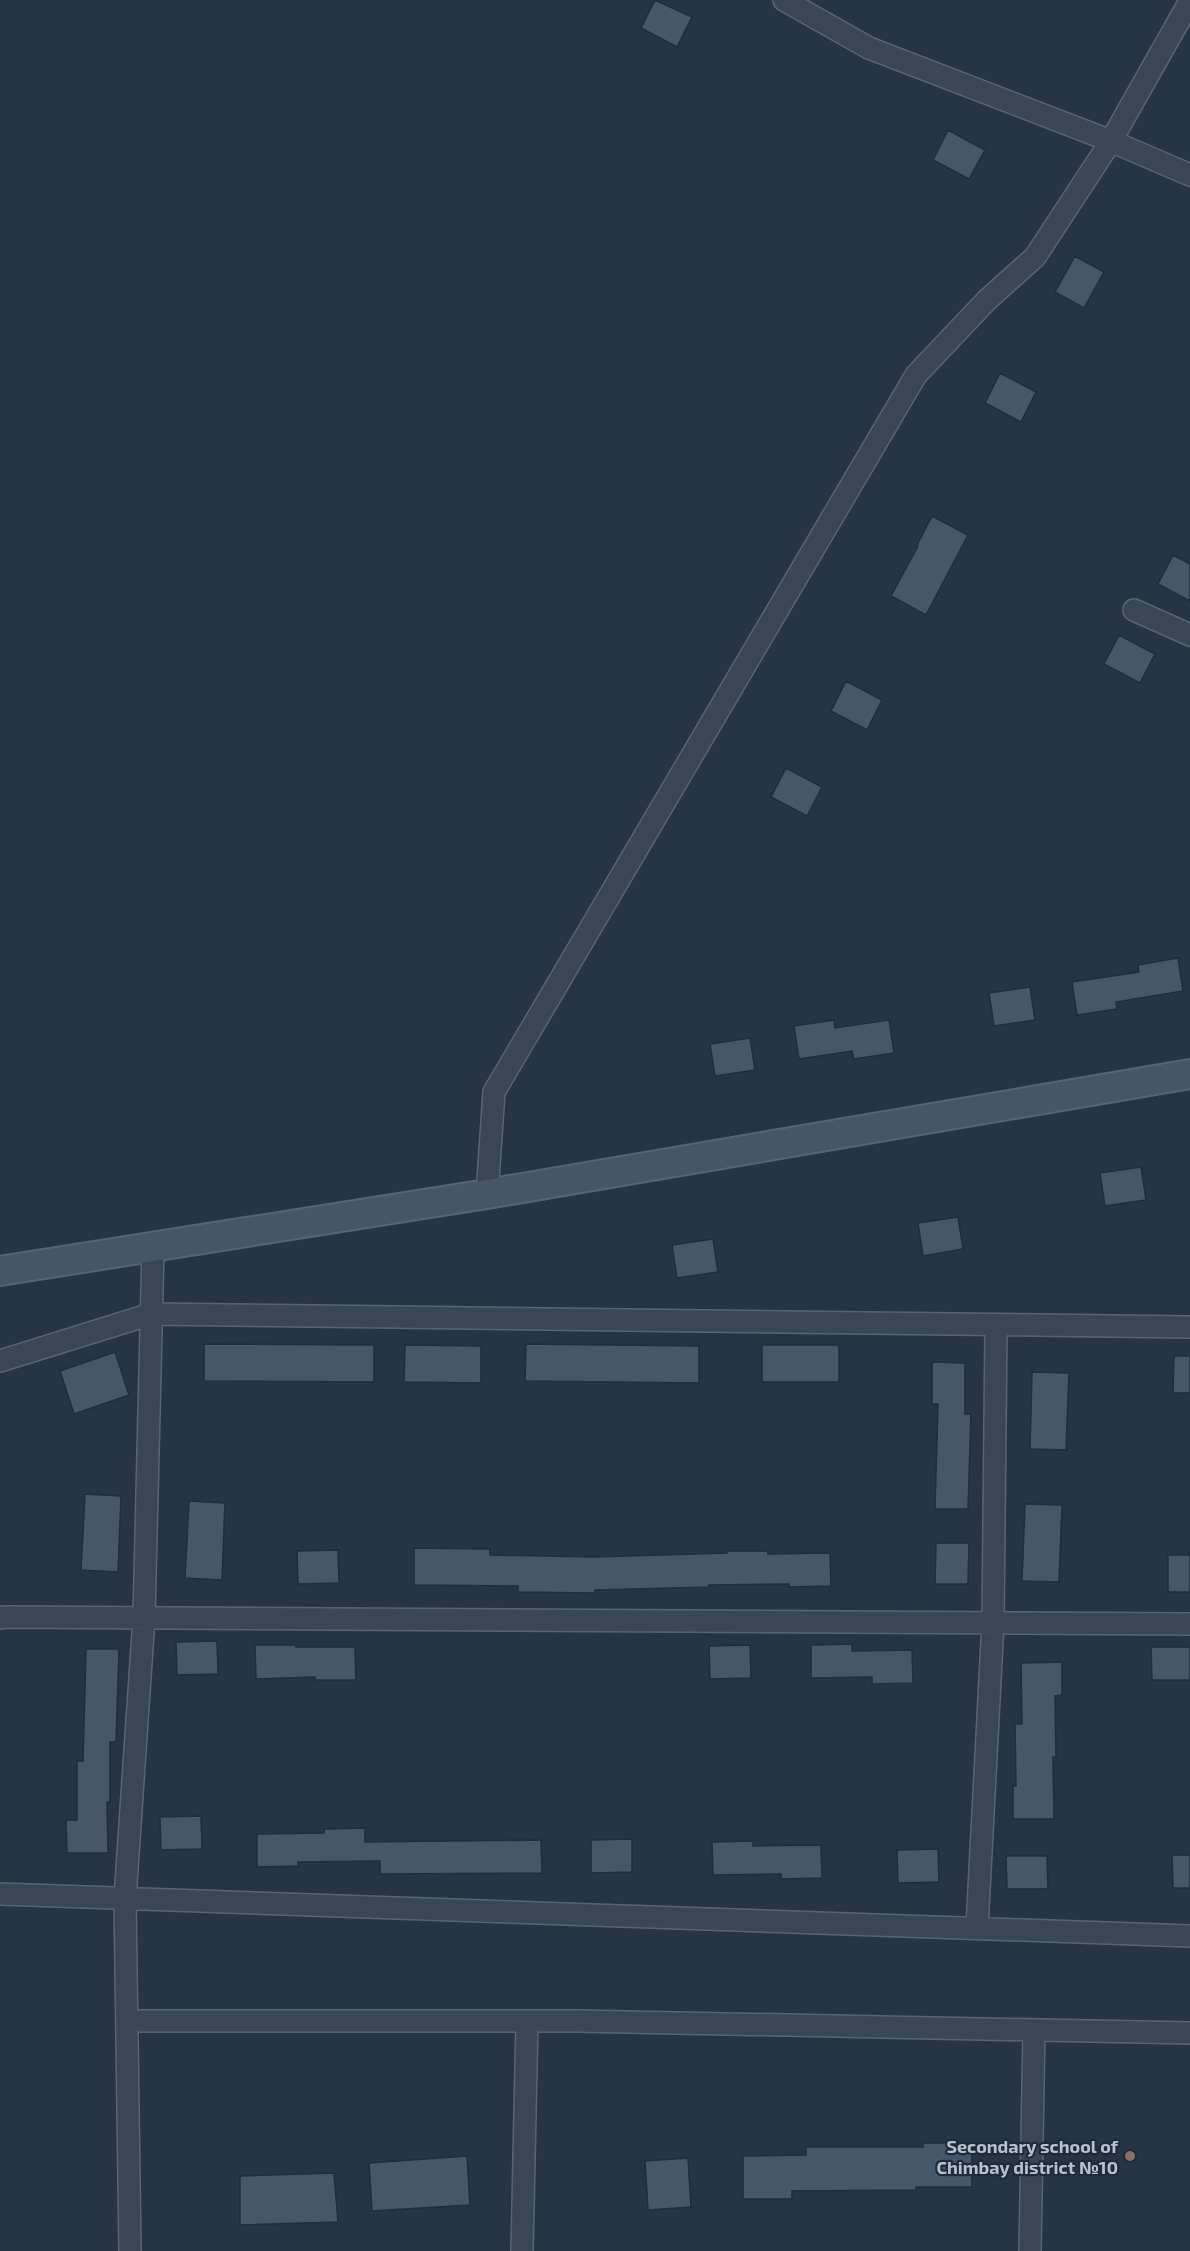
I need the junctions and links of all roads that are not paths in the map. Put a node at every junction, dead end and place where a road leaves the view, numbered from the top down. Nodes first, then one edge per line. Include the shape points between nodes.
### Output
1 (784, 0) edge
2 (1190, 2) edge
3 (1111, 141) junction
4 (1190, 175) edge
5 (1134, 610) dead end
6 (1190, 635) edge
7 (1190, 1074) edge
8 (487, 1194) junction
9 (153, 1248) junction
10 (0, 1271) edge
11 (151, 1314) junction
12 (996, 1326) junction
13 (1190, 1327) edge
14 (0, 1361) edge
15 (0, 1618) edge
16 (144, 1618) junction
17 (993, 1622) junction
18 (1190, 1624) edge
19 (0, 1894) edge
20 (125, 1898) junction
21 (977, 1928) junction
22 (1190, 1936) edge
23 (127, 2021) junction
24 (527, 2021) junction
25 (1034, 2030) junction
26 (1190, 2033) edge
27 (130, 2251) edge
28 (522, 2251) edge
29 (1030, 2251) edge

1 - 3 street via 869,48
2 - 3 street
3 - 4 street
3 - 8 street via 1035,257 987,300 916,375 494,1092
5 - 6 street
7 - 8 main road
8 - 9 main road
9 - 10 main road
9 - 11 street
11 - 12 street
11 - 14 street
11 - 16 street
12 - 13 street
12 - 17 street
15 - 16 street
16 - 17 street
16 - 20 street
17 - 18 street
17 - 21 street
19 - 20 street
20 - 21 street
20 - 23 street
21 - 22 street
23 - 24 street
23 - 27 street
24 - 25 street
24 - 28 street
25 - 26 street
25 - 29 street

